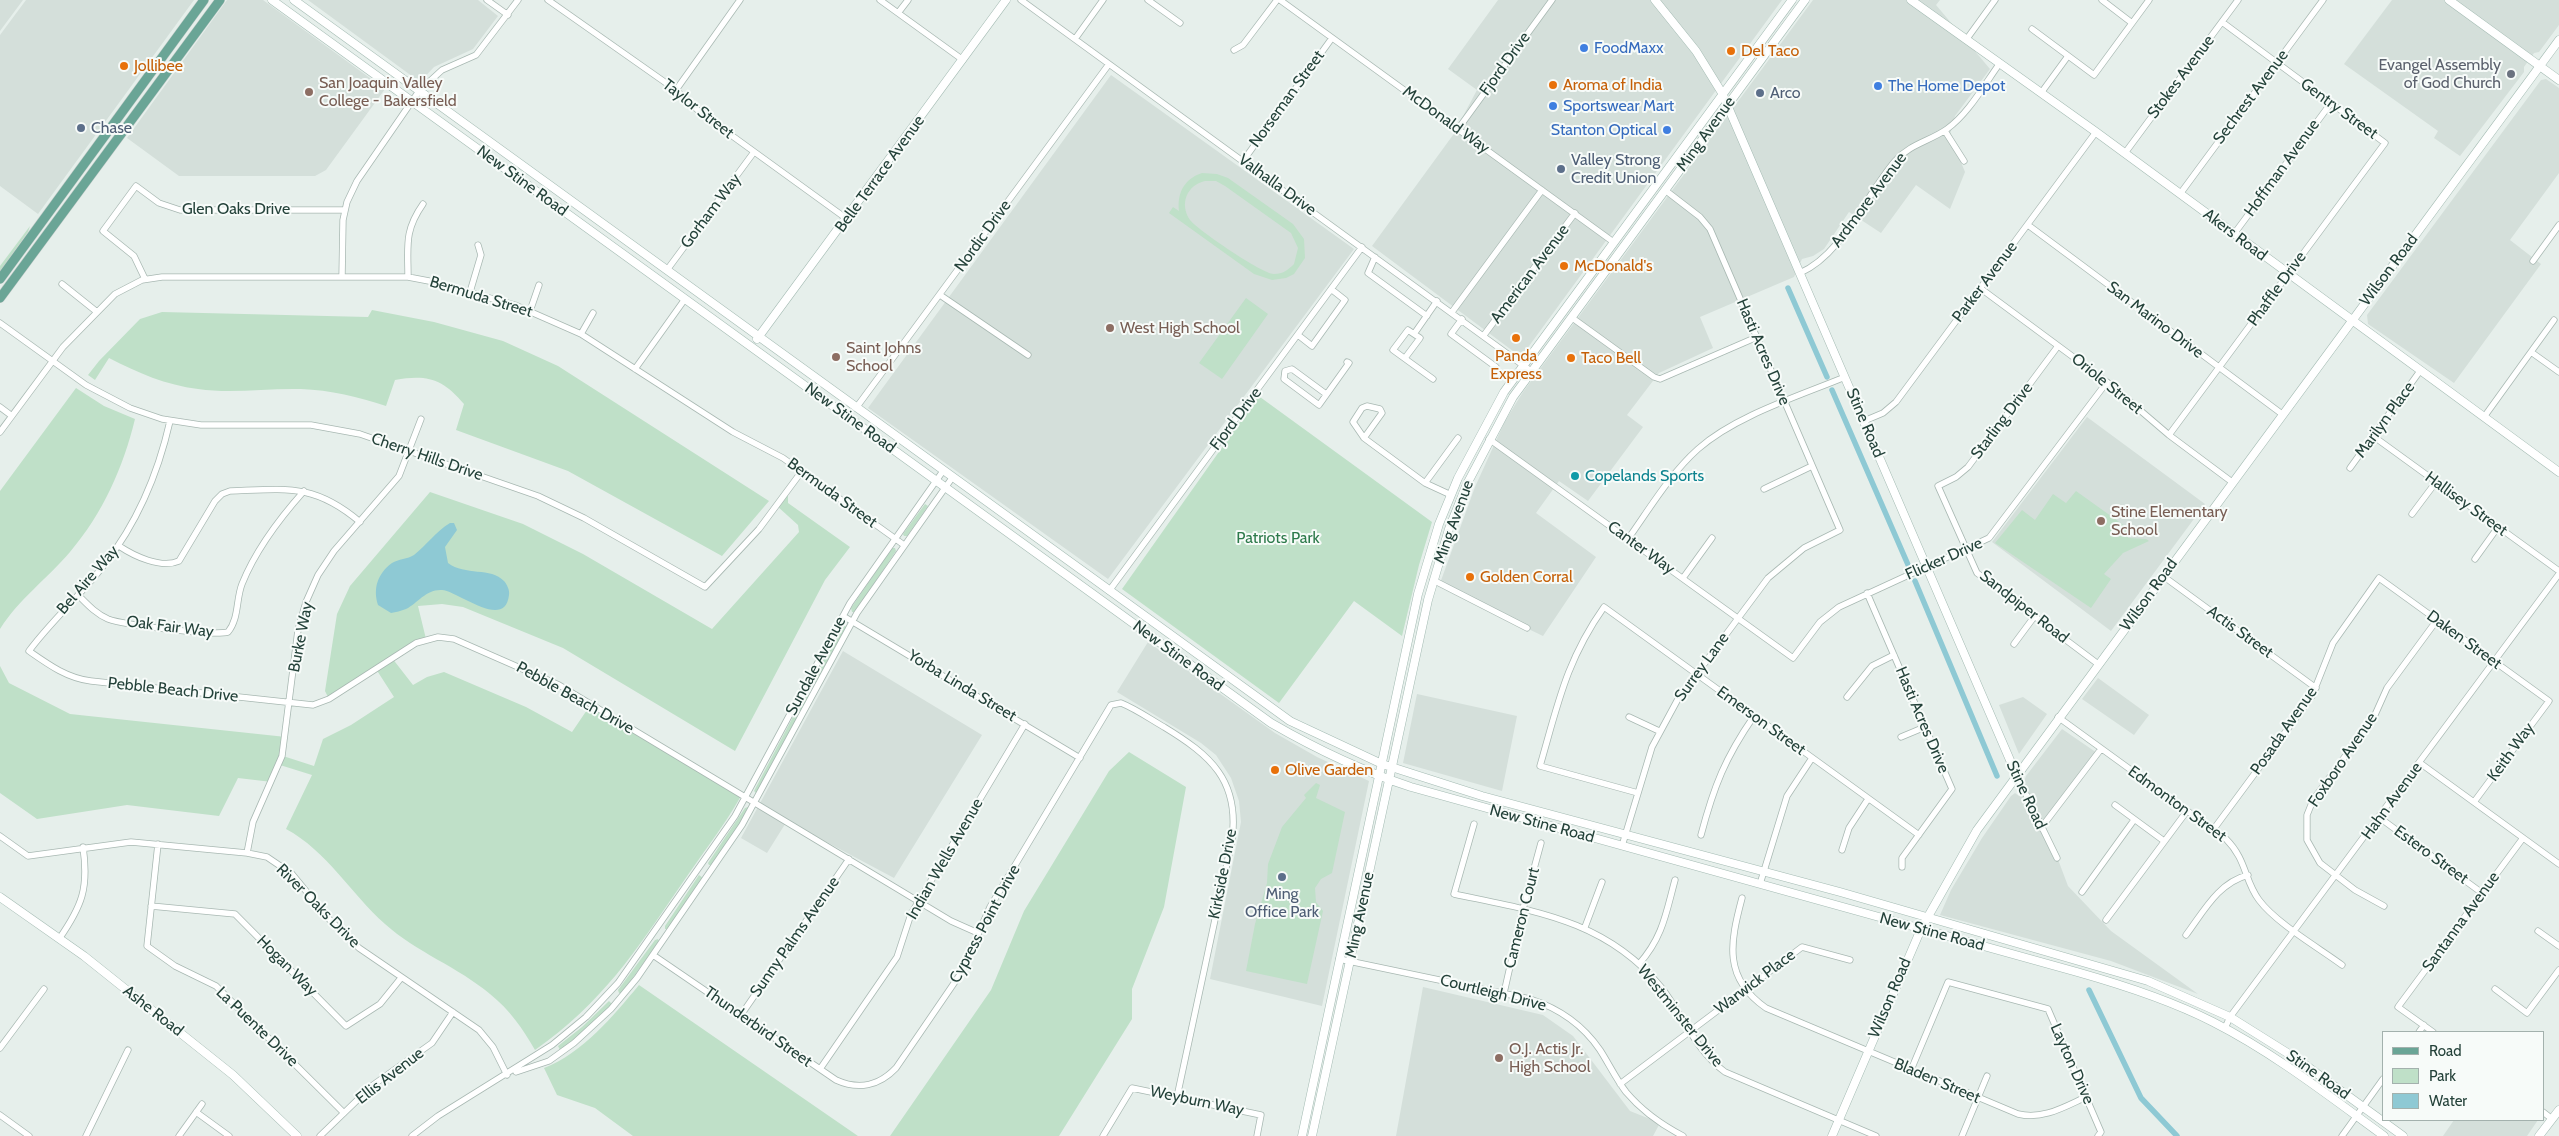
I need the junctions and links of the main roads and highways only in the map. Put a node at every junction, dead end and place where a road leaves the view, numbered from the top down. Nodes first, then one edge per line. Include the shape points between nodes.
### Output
1 (204, 0) edge
2 (220, 0) edge
3 (272, 0) edge
4 (294, 0) edge
5 (1006, 0) edge
6 (1655, 0) edge
7 (1792, 0) edge
8 (1911, 0) edge
9 (2449, 0) edge
10 (1803, 1) edge
11 (326, 23) junction
12 (318, 33) junction
13 (2559, 40) edge
14 (2540, 66) junction
15 (2559, 80) edge
16 (1722, 93) junction
17 (1727, 105) junction
18 (1637, 208) junction
19 (1612, 241) junction
20 (1621, 247) junction
21 (0, 279) edge
22 (1592, 288) junction
23 (0, 298) edge
24 (2351, 321) junction
25 (759, 337) junction
26 (751, 347) junction
27 (1497, 404) junction
28 (1478, 437) junction
29 (1489, 439) junction
30 (1473, 470) junction
31 (2559, 472) edge
32 (1439, 524) junction
33 (1064, 573) junction
34 (1433, 580) junction
35 (1109, 591) junction
36 (1108, 605) junction
37 (1140, 614) junction
38 (1382, 764) junction
39 (1393, 768) junction
40 (2016, 774) junction
41 (1380, 777) junction
42 (1390, 780) junction
43 (0, 897) edge
44 (1927, 917) junction
45 (1921, 929) junction
46 (2230, 1017) joint
47 (2225, 1028) joint
48 (2559, 1110) edge
49 (2382, 1121) edge
50 (2382, 1121) edge
51 (297, 1136) edge
52 (1302, 1136) edge
53 (1312, 1136) edge
54 (1832, 1136) edge
55 (2384, 1136) edge
56 (2403, 1136) edge
57 (2539, 1136) edge

1 - 21 main road
2 - 23 main road
3 - 12 main road, New Stine Road
4 - 11 main road, New Stine Road
5 - 25 main road, Belle Terrace Avenue
6 - 16 main road, Stine Road via 1696,50
7 - 16 main road, Ming Avenue
8 - 24 main road, Akers Road
9 - 14 main road
10 - 17 main road, Ming Avenue
11 - 12 main road
11 - 25 main road, New Stine Road
12 - 26 main road, New Stine Road
13 - 14 main road, Wilson Road
14 - 15 main road
14 - 24 main road, Wilson Road
16 - 17 main road, Stine Road
16 - 18 main road, Ming Avenue
17 - 20 main road, Ming Avenue
17 - 40 main road, Stine Road
18 - 19 main road, Ming Avenue
18 - 20 main road via 1621,238
19 - 22 main road via 1611,254
19 - 27 main road, Ming Avenue
20 - 22 main road, Ming Avenue
22 - 29 main road, Ming Avenue via 1531,371
24 - 31 main road, Akers Road
24 - 40 main road, Wilson Road
25 - 26 main road, Belle Terrace Avenue
25 - 35 main road, New Stine Road
26 - 33 main road, New Stine Road
27 - 28 main road, Ming Avenue
27 - 29 main road via 1487,431
28 - 30 main road via 1480,446
28 - 32 main road, Ming Avenue
29 - 30 main road, Ming Avenue
30 - 34 main road, Ming Avenue
32 - 34 main road via 1430,572
32 - 38 main road, Ming Avenue via 1418,594
33 - 35 main road via 1073,573 1101,593
33 - 36 main road, New Stine Road
34 - 39 main road, Ming Avenue
35 - 37 main road, New Stine Road
36 - 37 main road via 1116,604 1131,613
36 - 41 main road, New Stine Road via 1270,723
37 - 38 main road, New Stine Road via 1277,714
38 - 39 main road, New Stine Road
38 - 41 main road, Ming Avenue
39 - 42 main road, Ming Avenue
39 - 44 main road, New Stine Road via 1482,796
40 - 44 main road, Wilson Road via 1977,830
41 - 42 main road, New Stine Road
41 - 52 main road, Ming Avenue
42 - 45 main road, New Stine Road
42 - 53 main road, Ming Avenue
43 - 51 main road, Ashe Road via 84,956 233,1075
44 - 45 main road, Wilson Road
44 - 46 main road, New Stine Road via 2126,974 2169,989
45 - 47 main road, New Stine Road via 2117,984
45 - 54 main road, Wilson Road
46 - 49 main road, Stine Road via 2297,1059
47 - 55 main road, Stine Road via 2290,1068
48 - 57 main road
50 - 56 main road, Stine Road

